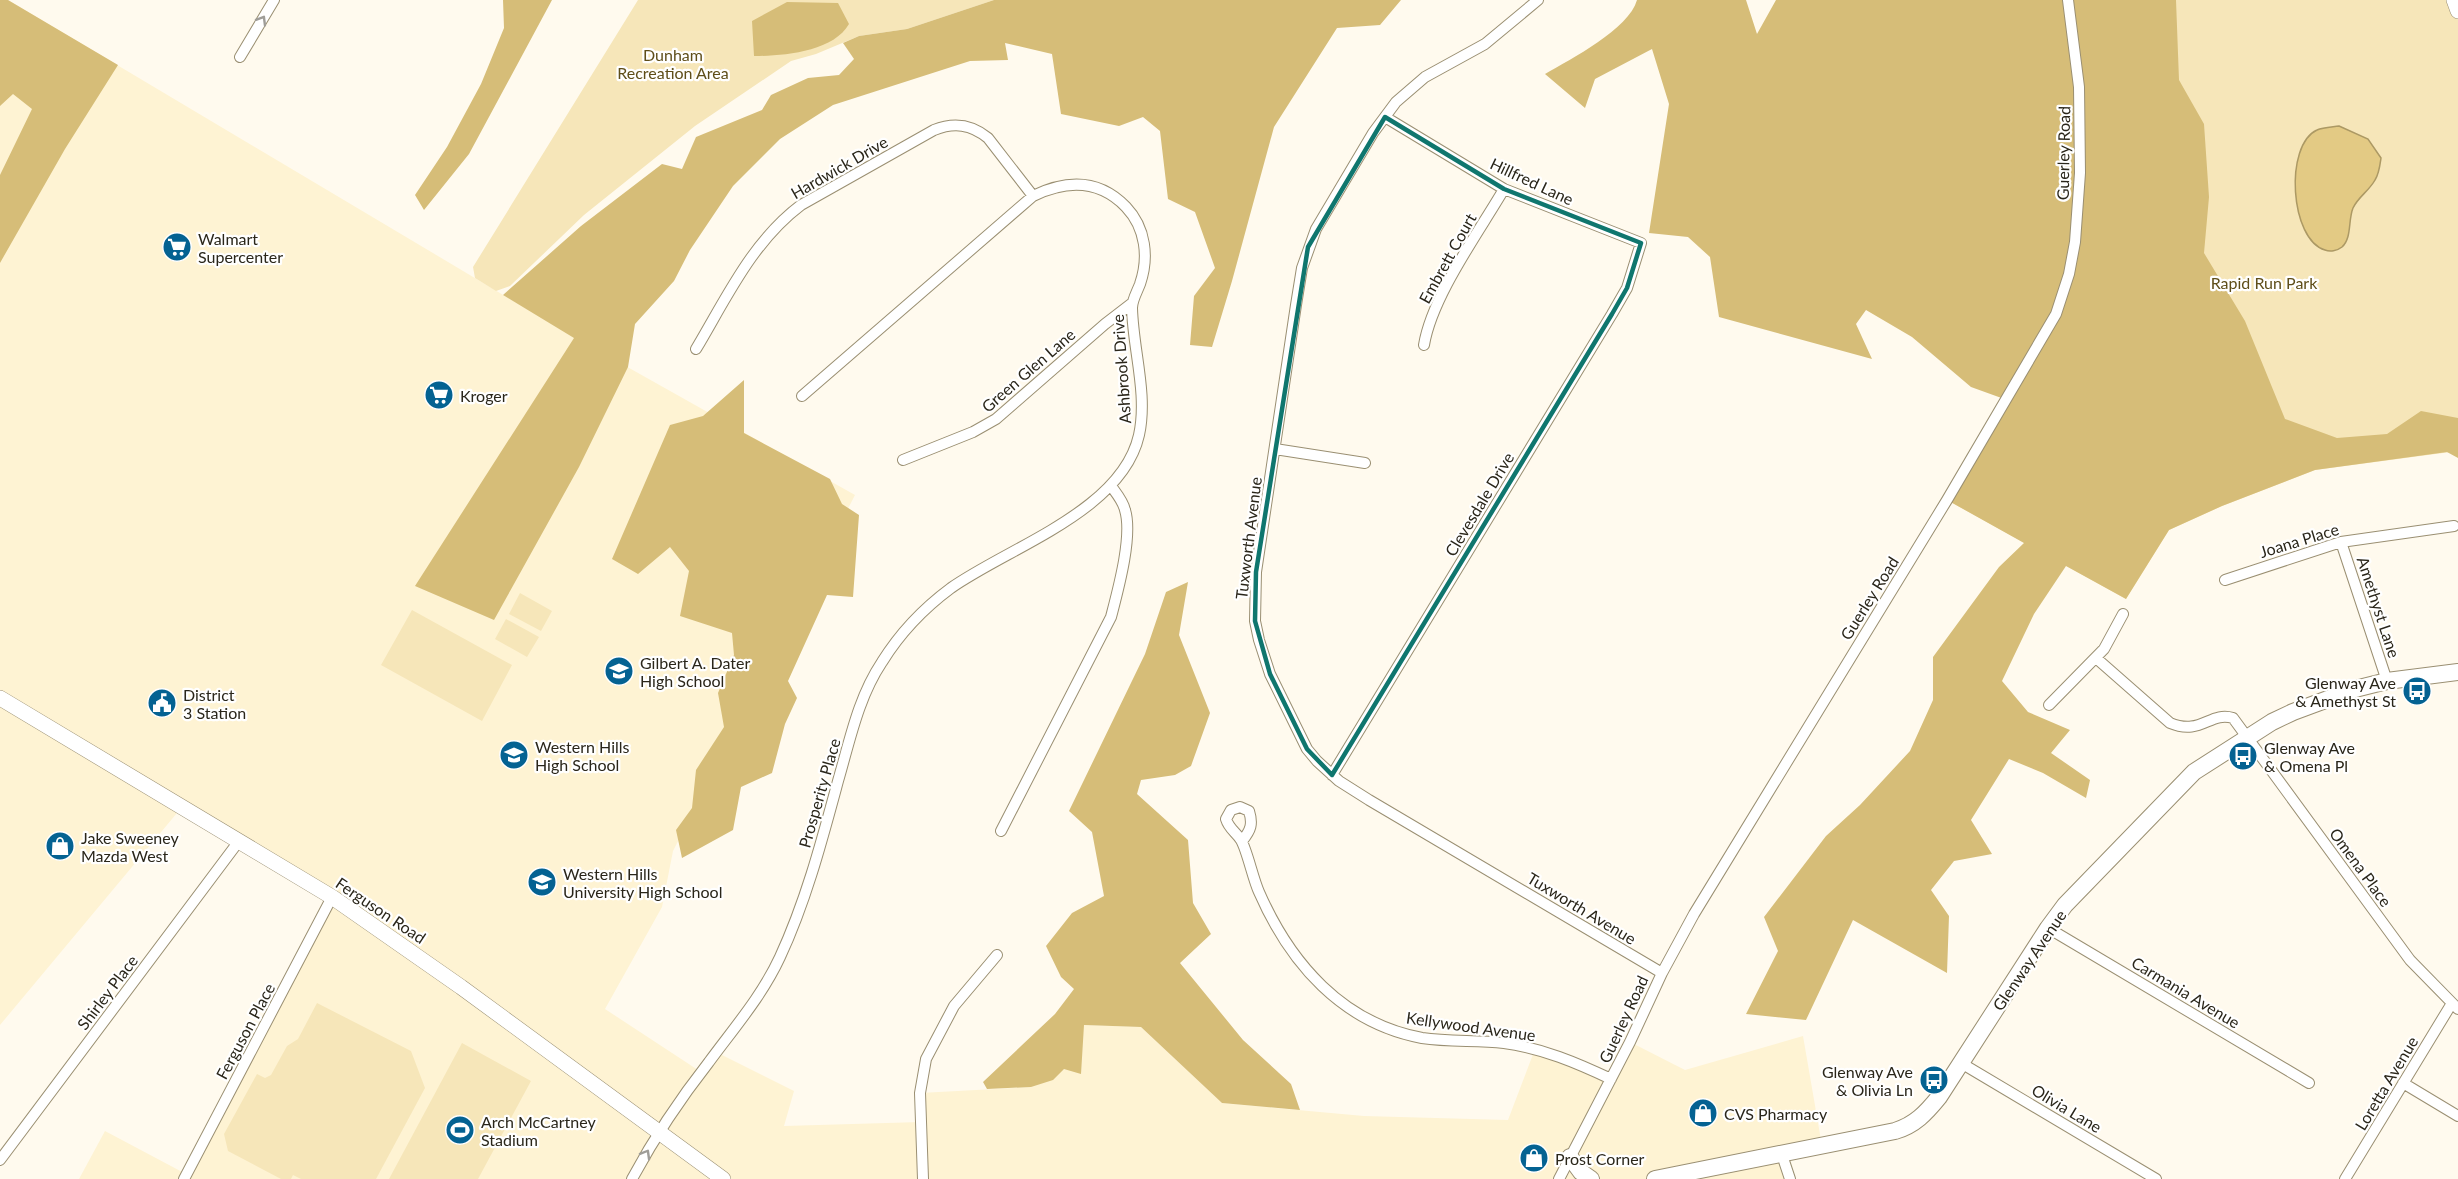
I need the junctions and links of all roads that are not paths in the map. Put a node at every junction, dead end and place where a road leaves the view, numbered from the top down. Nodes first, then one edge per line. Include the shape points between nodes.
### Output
1 (274, 0) edge
2 (1538, 0) edge
3 (2068, 0) edge
4 (2454, 0) edge
5 (2458, 11) edge
6 (240, 57) dead end
7 (1384, 117) junction
8 (1504, 189) junction
9 (1033, 196) junction
10 (1641, 243) joint
11 (1131, 304) junction
12 (1424, 345) dead end
13 (696, 349) dead end
14 (802, 396) dead end
15 (1275, 449) junction
16 (903, 460) dead end
17 (1365, 463) dead end
18 (1111, 486) junction
19 (2454, 526) dead end
20 (2341, 542) junction
21 (2225, 580) dead end
22 (2123, 614) dead end
23 (2096, 658) junction
24 (2458, 672) edge
25 (2387, 681) junction
26 (0, 698) edge
27 (2049, 705) dead end
28 (2248, 736) junction
29 (1332, 775) junction
30 (1001, 831) dead end
31 (239, 841) junction
32 (1242, 841) dead end
33 (332, 897) junction
34 (2048, 928) junction
35 (997, 955) dead end
36 (1662, 973) junction
37 (2455, 1006) edge
38 (1961, 1063) junction
39 (1611, 1079) junction
40 (2309, 1083) dead end
41 (2403, 1083) junction
42 (2458, 1116) edge
43 (659, 1132) junction
44 (1782, 1155) junction
45 (1570, 1157) junction
46 (0, 1160) edge
47 (184, 1179) edge
48 (632, 1179) edge
49 (723, 1179) edge
50 (923, 1179) edge
51 (1559, 1179) edge
52 (1591, 1179) edge
53 (1655, 1179) edge
54 (1790, 1179) edge
55 (2156, 1179) edge
56 (2345, 1179) edge

6 -> 1 street
2 - 7 street, Tuxworth Avenue via 1485,44 1425,77
3 - 36 street, Guerley Road via 2079,87 2080,173 2075,242 2056,314
4 - 5 street
7 - 8 street, Hillfred Lane
7 - 15 street, Tuxworth Avenue via 1326,210 1308,247
8 - 10 street, Hillfred Lane
8 - 12 street, Embrett Court via 1440,297
9 - 11 street, Ashbrook Drive via 1060,185 1085,184 1125,206 1140,227 1145,248 1140,282
9 - 13 street, Hardwick Drive via 980,132 962,125 934,130 786,216 753,251
9 - 14 street, Ashbrook Drive
10 - 29 street, Clevesdale Drive via 1627,288 1612,314
11 - 16 street, Green Glen Lane via 996,419
11 - 18 street, Ashbrook Drive via 1142,412 1140,433 1124,470
15 - 17 street
15 - 29 street, Tuxworth Avenue via 1256,572 1254,600 1259,640 1270,674 1308,749
18 - 30 street via 1125,507 1128,529 1111,617
18 - 43 street, Prosperity Place via 1051,531 953,587 916,618 888,653 858,710 821,843 781,955 743,1018
19 - 20 street, Joana Place
20 - 21 street, Joana Place
20 - 25 street, Amethyst Lane
22 - 23 street
23 - 27 street
23 - 28 street, Omena Place via 2169,723 2184,728 2228,716
24 - 25 main road, Glenway Avenue
25 - 28 main road, Glenway Avenue via 2293,712
26 - 31 street, Ferguson Road
28 - 34 main road, Glenway Avenue via 2194,772 2065,905
28 - 37 street, Omena Place via 2410,960
29 - 36 street, Tuxworth Avenue
31 - 33 street, Ferguson Road
31 - 46 street, Shirley Place
32 - 39 street, Kellywood Avenue via 1255,884 1281,937 1317,982 1346,1006 1400,1032 1438,1040 1505,1043 1534,1049
33 - 43 street, Ferguson Road
33 - 47 street, Ferguson Place
34 - 38 main road, Glenway Avenue
34 - 40 street, Carmania Avenue
35 - 50 street via 954,1006 926,1059 920,1093
36 - 39 street, Guerley Road
37 - 41 street, Loretta Avenue
38 - 44 main road, Glenway Avenue via 1939,1097 1913,1123 1895,1131
38 - 55 street, Olivia Lane
39 - 45 street, Guerley Road
41 - 42 street
41 - 56 street, Loretta Avenue
48 -> 43 street, Prosperity Place
43 - 49 street, Ferguson Road
44 - 53 main road, Glenway Avenue
44 - 54 street
45 - 51 street, Guerley Road
45 - 52 main road

